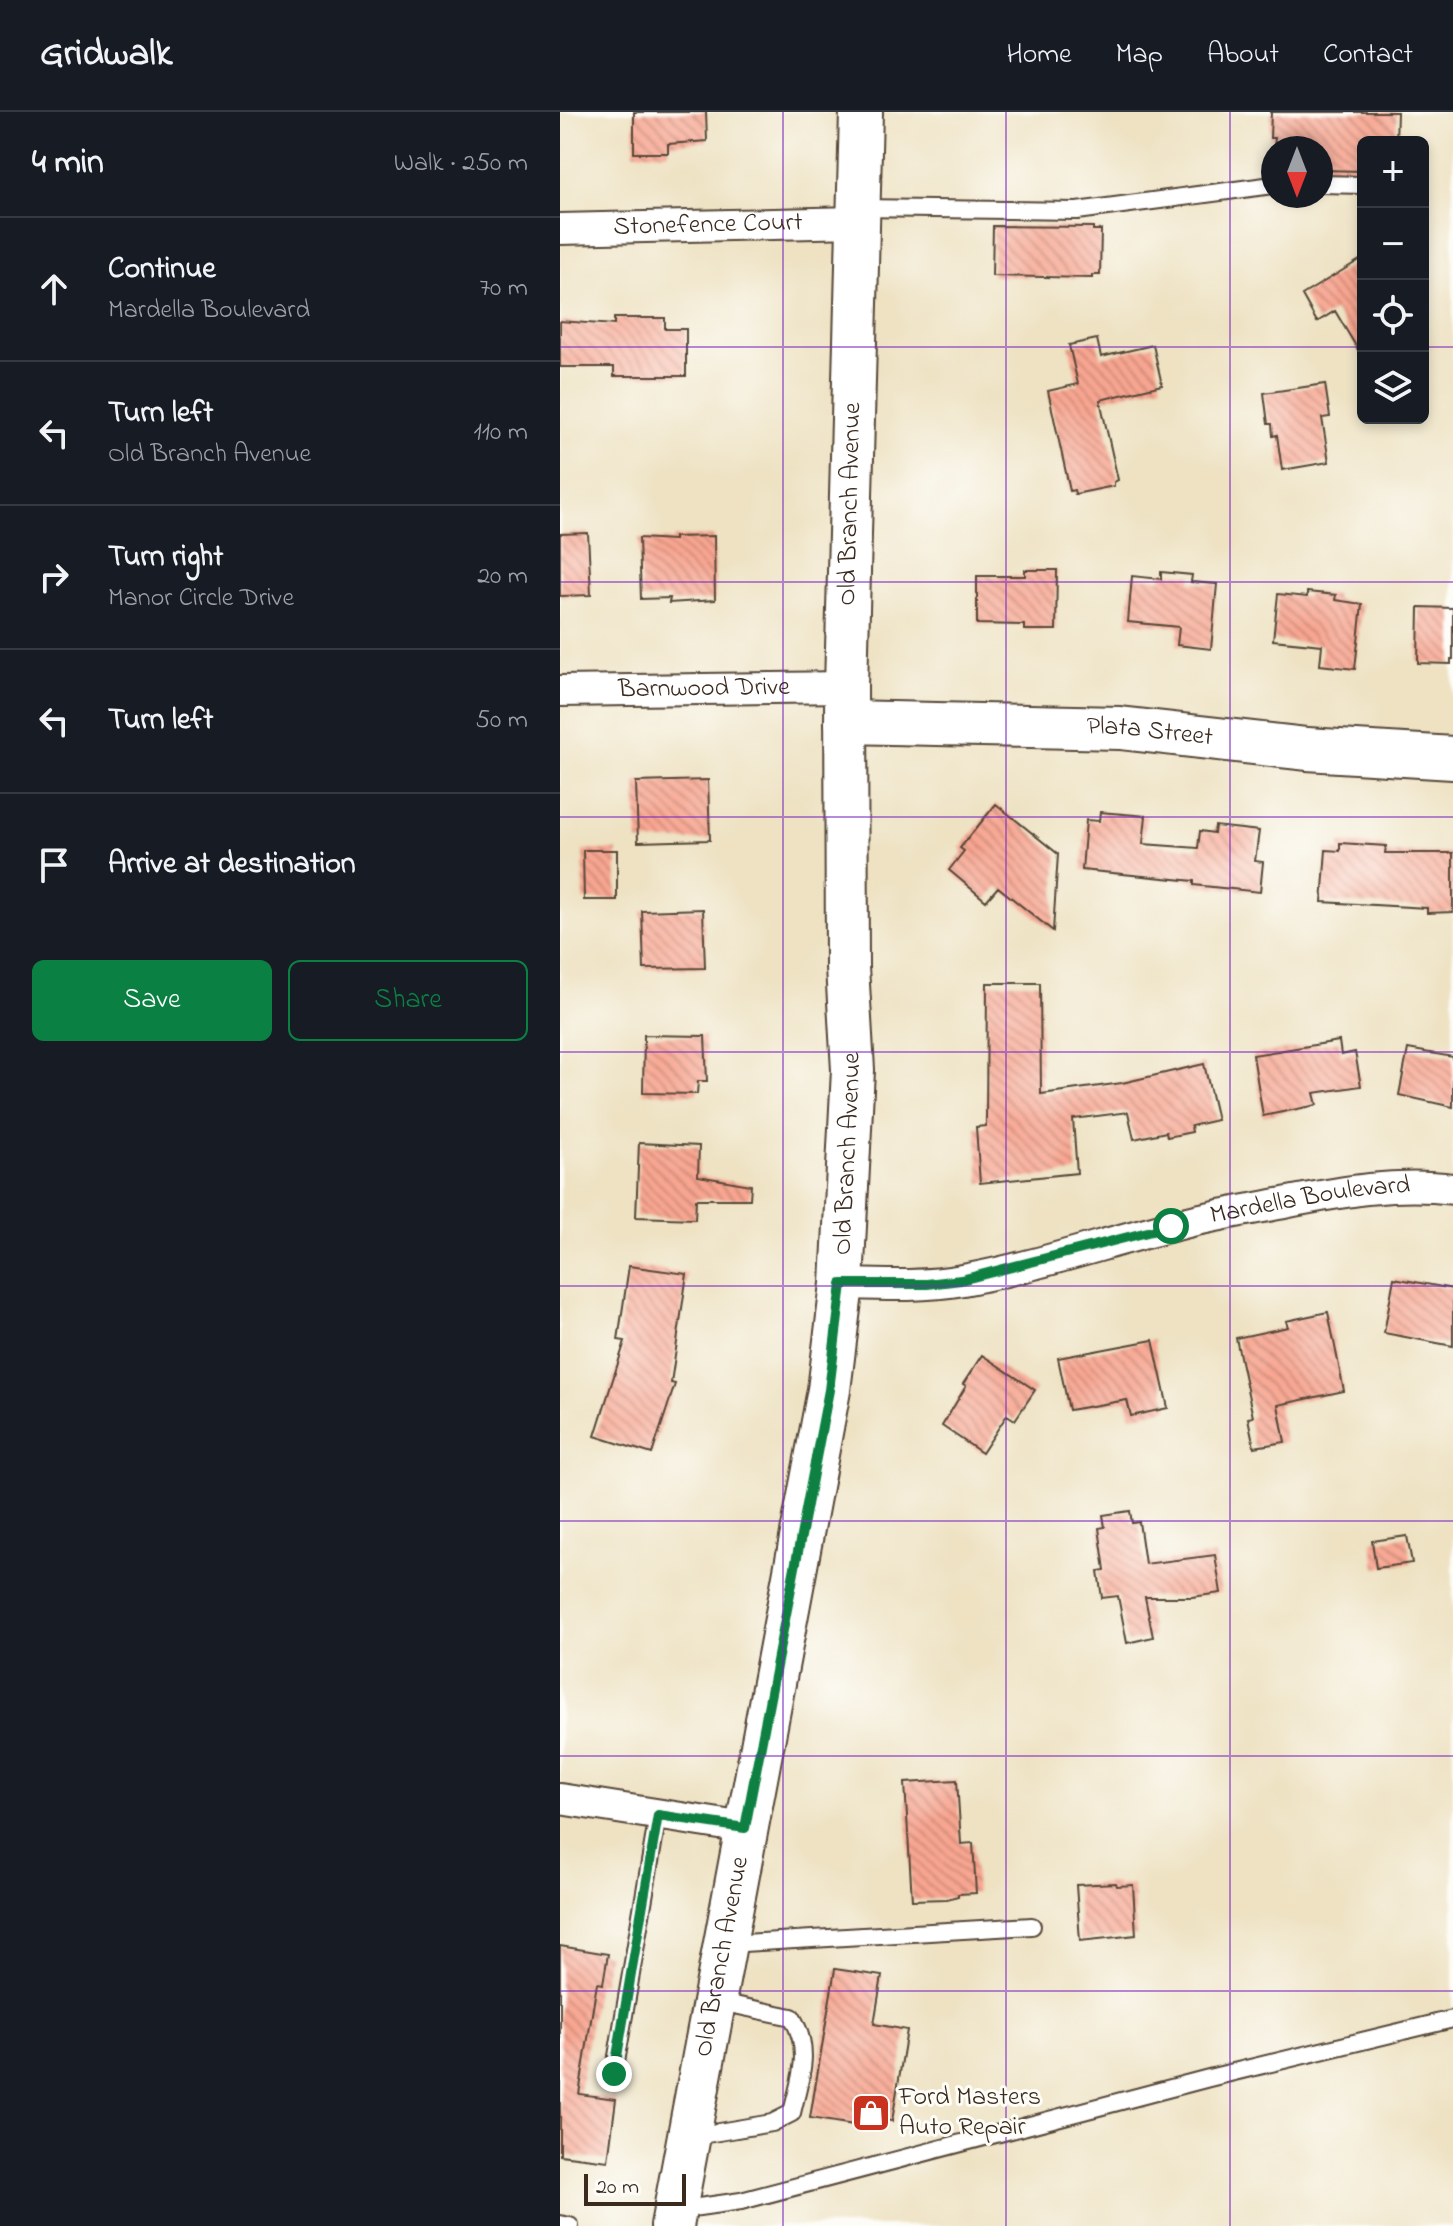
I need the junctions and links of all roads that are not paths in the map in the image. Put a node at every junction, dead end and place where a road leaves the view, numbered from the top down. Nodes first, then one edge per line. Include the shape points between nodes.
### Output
1 (861, 112) edge
2 (1333, 184) edge
3 (1357, 185) edge
4 (1261, 187) edge
5 (856, 215) junction
6 (560, 229) edge
7 (560, 691) edge
8 (846, 704) junction
9 (1453, 758) edge
10 (1453, 1189) edge
11 (842, 1284) junction
12 (560, 1799) edge
13 (658, 1815) junction
14 (745, 1828) junction
15 (1032, 1926) dead end
16 (724, 1944) junction
17 (713, 2001) junction
18 (1453, 2019) edge
19 (614, 2074) dead end
20 (688, 2138) junction
21 (673, 2218) edge
22 (560, 2224) edge
23 (570, 2226) edge

1 - 5 main road, Old Branch Avenue
2 - 3 lane
4 - 5 lane via 1077,211
5 - 6 street, Stonefence Court
5 - 8 main road, Old Branch Avenue
7 - 8 street, Barnwood Drive
8 - 9 main road, Plata Street
8 - 11 main road, Old Branch Avenue via 847,967 853,1070
10 - 11 street, Mardella Boulevard via 1386,1186 1336,1193 1190,1221 961,1280
11 - 14 main road, Old Branch Avenue via 829,1390
12 - 13 street
13 - 14 street
13 - 19 lane
14 - 16 main road, Old Branch Avenue
15 - 16 lane
16 - 17 main road, Old Branch Avenue
17 - 20 main road, Old Branch Avenue
17 - 20 lane via 792,2017 801,2033 804,2062 792,2113 772,2123
18 - 21 lane
20 - 21 main road, Old Branch Avenue
22 - 23 lane

